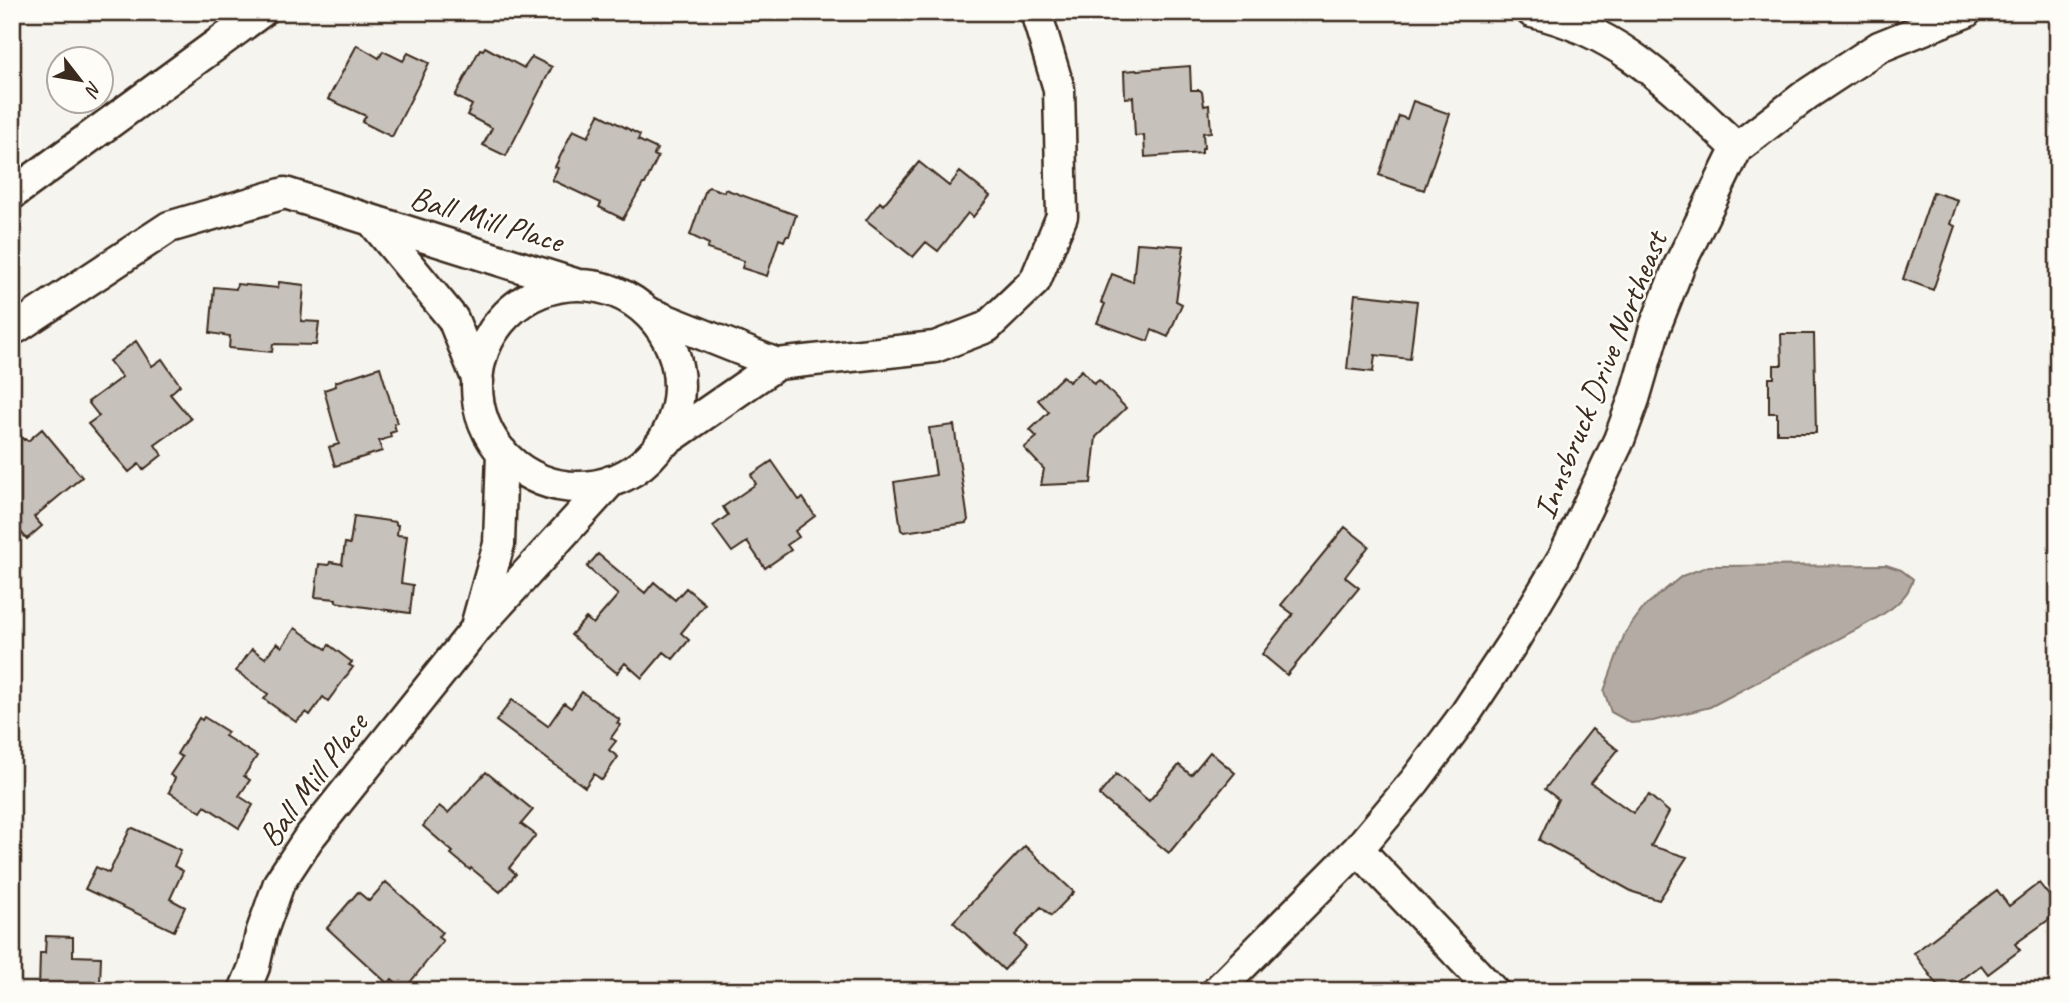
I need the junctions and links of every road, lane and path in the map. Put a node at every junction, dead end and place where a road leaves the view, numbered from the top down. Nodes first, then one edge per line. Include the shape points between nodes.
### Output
1 (261, 12) edge
2 (1036, 12) edge
3 (1532, 12) edge
4 (1966, 12) edge
5 (1737, 148) junction
6 (12, 194) edge
7 (373, 222) junction
8 (579, 285) junction
9 (649, 313) junction
10 (13, 328) edge
11 (777, 364) junction
12 (478, 381) junction
13 (663, 443) junction
14 (502, 452) junction
15 (611, 481) junction
16 (475, 631) junction
17 (1358, 849) junction
18 (244, 991) edge
19 (1217, 991) edge
20 (1493, 991) edge

1 - 6 street
2 - 11 street via 1059,89 1062,216 1035,281 986,327 934,347
3 - 5 street via 1599,36 1643,62
4 - 5 street, Innsbruck Drive Northeast via 1879,47
5 - 17 street, Innsbruck Drive Northeast via 1679,265 1619,440 1563,558 1466,713
7 - 8 street, Ball Mill Place
7 - 10 street, Ball Mill Place via 285,193 169,227
7 - 12 street, Ball Mill Place via 453,319
8 - 9 street via 617,292
8 - 12 street via 541,292 509,313 486,344
9 - 11 street
9 - 13 street via 671,345 677,364 677,405
11 - 13 street
12 - 14 street via 483,419
13 - 15 street via 647,460
14 - 15 street via 531,475 550,482 590,486
14 - 16 street, Ball Mill Place via 499,544
15 - 16 street, Ball Mill Place
16 - 18 street, Ball Mill Place via 307,839 279,883
17 - 19 street, Innsbruck Drive Northeast
17 - 20 street

